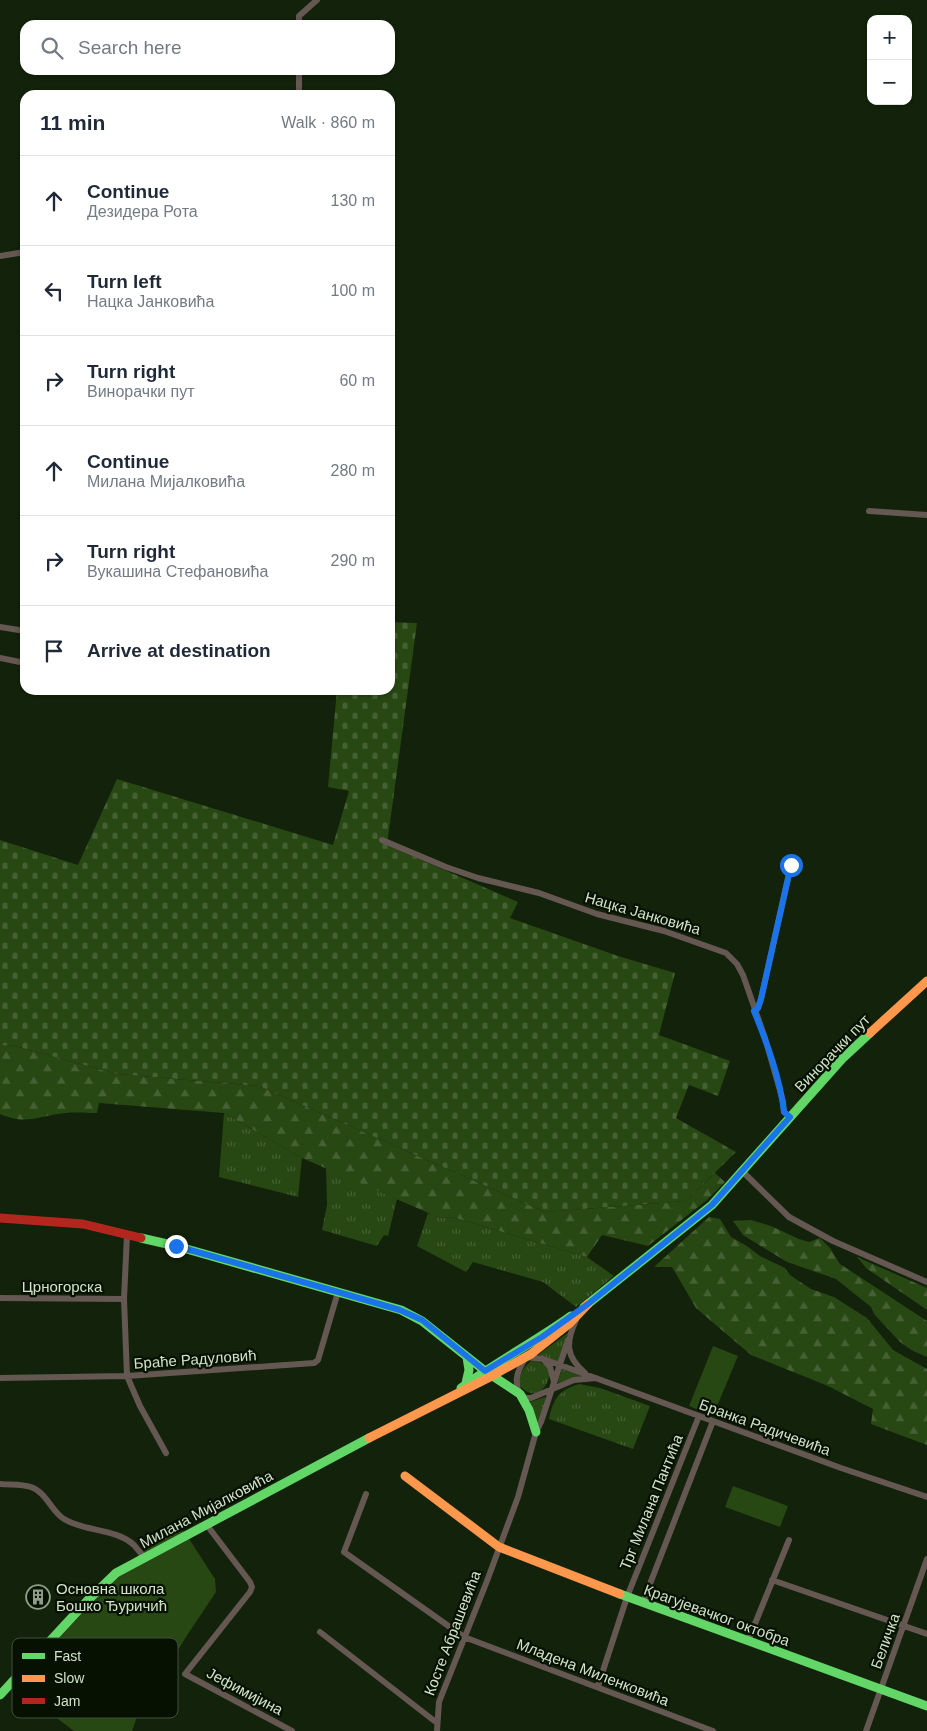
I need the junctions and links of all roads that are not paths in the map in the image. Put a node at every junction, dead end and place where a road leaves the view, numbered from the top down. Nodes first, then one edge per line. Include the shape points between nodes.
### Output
1 (317, 0) edge
2 (299, 20) edge
3 (299, 75) edge
4 (299, 90) edge
5 (20, 253) edge
6 (0, 256) edge
7 (869, 511) dead end
8 (927, 515) edge
9 (0, 627) edge
10 (20, 630) edge
11 (0, 658) edge
12 (20, 662) edge
13 (382, 840) dead end
14 (791, 865) dead end
15 (927, 980) edge
16 (754, 1011) junction
17 (790, 1117) junction
18 (742, 1171) junction
19 (0, 1218) edge
20 (126, 1234) junction
21 (927, 1282) edge
22 (338, 1292) junction
23 (0, 1298) edge
24 (124, 1299) junction
25 (588, 1304) junction
26 (577, 1317) junction
27 (542, 1337) junction
28 (568, 1340) junction
29 (467, 1357) junction
30 (526, 1357) junction
31 (543, 1359) junction
32 (504, 1360) junction
33 (560, 1365) junction
34 (480, 1371) junction
35 (588, 1375) junction
36 (128, 1376) junction
37 (494, 1376) junction
38 (0, 1378) edge
39 (596, 1378) junction
40 (469, 1385) junction
41 (553, 1386) junction
42 (520, 1394) junction
43 (699, 1416) junction
44 (712, 1421) junction
45 (536, 1432) junction
46 (166, 1453) dead end
47 (405, 1476) dead end
48 (0, 1484) edge
49 (366, 1494) dead end
50 (927, 1497) edge
51 (206, 1524) junction
52 (788, 1540) dead end
53 (499, 1547) junction
54 (144, 1557) junction
55 (927, 1559) edge
56 (772, 1580) junction
57 (627, 1597) junction
58 (642, 1602) junction
59 (903, 1626) junction
60 (320, 1632) dead end
61 (927, 1634) edge
62 (464, 1637) junction
63 (53, 1638) edge
64 (748, 1641) junction
65 (12, 1682) edge
66 (598, 1686) junction
67 (881, 1689) junction
68 (0, 1695) edge
69 (927, 1706) edge
70 (437, 1723) junction
71 (292, 1731) edge
72 (437, 1731) edge
73 (713, 1731) edge
74 (866, 1731) edge

1 - 2 street via 299,16
3 - 4 street
5 - 6 street
7 - 8 street
9 - 10 street
11 - 12 street
13 - 16 street, Нацка Јанковића via 470,875 664,931 726,953 743,975
14 - 16 street via 761,999
15 - 17 street, Винорачки пут via 842,1059
16 - 17 street, Нацка Јанковића via 784,1112
17 - 18 street, Винорачки пут
18 - 21 street via 781,1210 798,1222
18 - 25 street, Милана Мијалковића via 712,1205
19 - 20 street via 83,1224
20 - 22 street
20 - 24 street
22 - 29 street via 422,1320
22 - 36 street, Браће Радуловић via 318,1360 314,1363
23 - 24 street, Црногорска
24 - 36 street
25 - 26 street, Милана Мијалковића
25 - 27 street, Милана Мијалковића
26 - 28 street, Косте Абрашевића
26 - 30 street, Милана Мијалковића
27 - 30 street
27 - 32 street, Милана Мијалковића
28 - 33 street, Косте Абрашевића
28 - 35 street via 574,1360
29 - 34 street
29 - 40 street
30 - 31 street
30 - 32 street
30 - 37 street, Милана Мијалковића
30 - 42 street via 517,1374
31 - 33 street, Бранка Радичевића
31 - 41 street via 550,1367
32 - 34 street, Милана Мијалковића
33 - 35 street, Бранка Радичевића
33 - 41 street, Косте Абрашевића
34 - 37 street
34 - 40 street via 477,1380
35 - 39 street, Бранка Радичевића
36 - 38 street, Браће Радуловић
36 - 46 street via 140,1406
37 - 40 street, Милана Мијалковића
37 - 42 street
39 - 41 street
39 - 43 street, Бранка Радичевића
40 - 51 street, Милана Мијалковића
41 - 42 street via 531,1398
41 - 45 street, Косте Абрашевића
42 - 45 street via 530,1410
43 - 44 street, Бранка Радичевића
43 - 57 street, Трг Милана Пантића
44 - 50 street, Бранка Радичевића
44 - 58 street, Трг Милана Пантића
45 - 53 street, Косте Абрашевића via 518,1497
47 - 53 street
48 - 54 street via 32,1487 62,1518 119,1536
49 - 62 street, Младена Миленковића via 344,1552
51 - 54 street, Милана Мијалковића
51 - 71 street, Јефимијина via 252,1587 185,1674
52 - 56 street
53 - 57 street, Крагујевачког октобра
53 - 62 street, Косте Абрашевића
54 - 63 street, Милана Мијалковића via 116,1573
55 - 59 street, Беличка
56 - 59 street
56 - 64 street
57 - 58 street, Крагујевачког октобра
57 - 66 street, Трг Милана Пантића
58 - 64 street, Крагујевачког октобра
59 - 61 street
59 - 67 street, Беличка
60 - 70 street
62 - 66 street, Младена Миленковића
62 - 70 street, Косте Абрашевића via 439,1702
64 - 67 street, Крагујевачког октобра
65 - 68 street, Милана Мијалковића
66 - 73 street, Младена Миленковића
67 - 69 street, Крагујевачког октобра
67 - 74 street, Беличка
70 - 72 street, Косте Абрашевића

